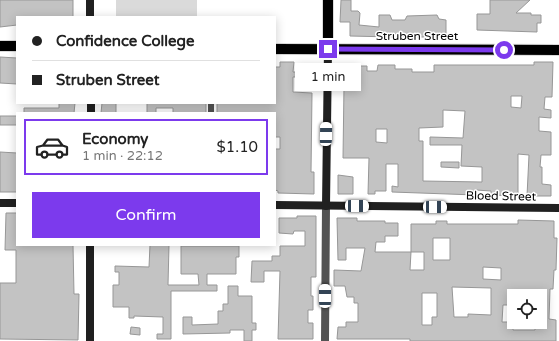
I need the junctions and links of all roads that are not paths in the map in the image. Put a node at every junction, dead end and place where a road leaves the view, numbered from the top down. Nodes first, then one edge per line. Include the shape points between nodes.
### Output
1 (90, 0) edge
2 (328, 0) edge
3 (90, 16) edge
4 (0, 46) edge
5 (16, 46) edge
6 (276, 49) edge
7 (328, 49) junction
8 (559, 50) edge
9 (0, 203) edge
10 (16, 204) edge
11 (276, 206) edge
12 (326, 206) junction
13 (559, 208) edge
14 (90, 246) edge
15 (90, 341) edge
16 (325, 341) edge

1 - 3 main road
2 - 7 main road
4 - 5 main road
6 - 7 main road, Struben Street
7 - 8 main road, Struben Street
7 - 12 main road
9 - 10 main road
11 - 12 main road, Bloed Street
12 - 13 main road, Bloed Street
12 - 16 street
14 - 15 main road

